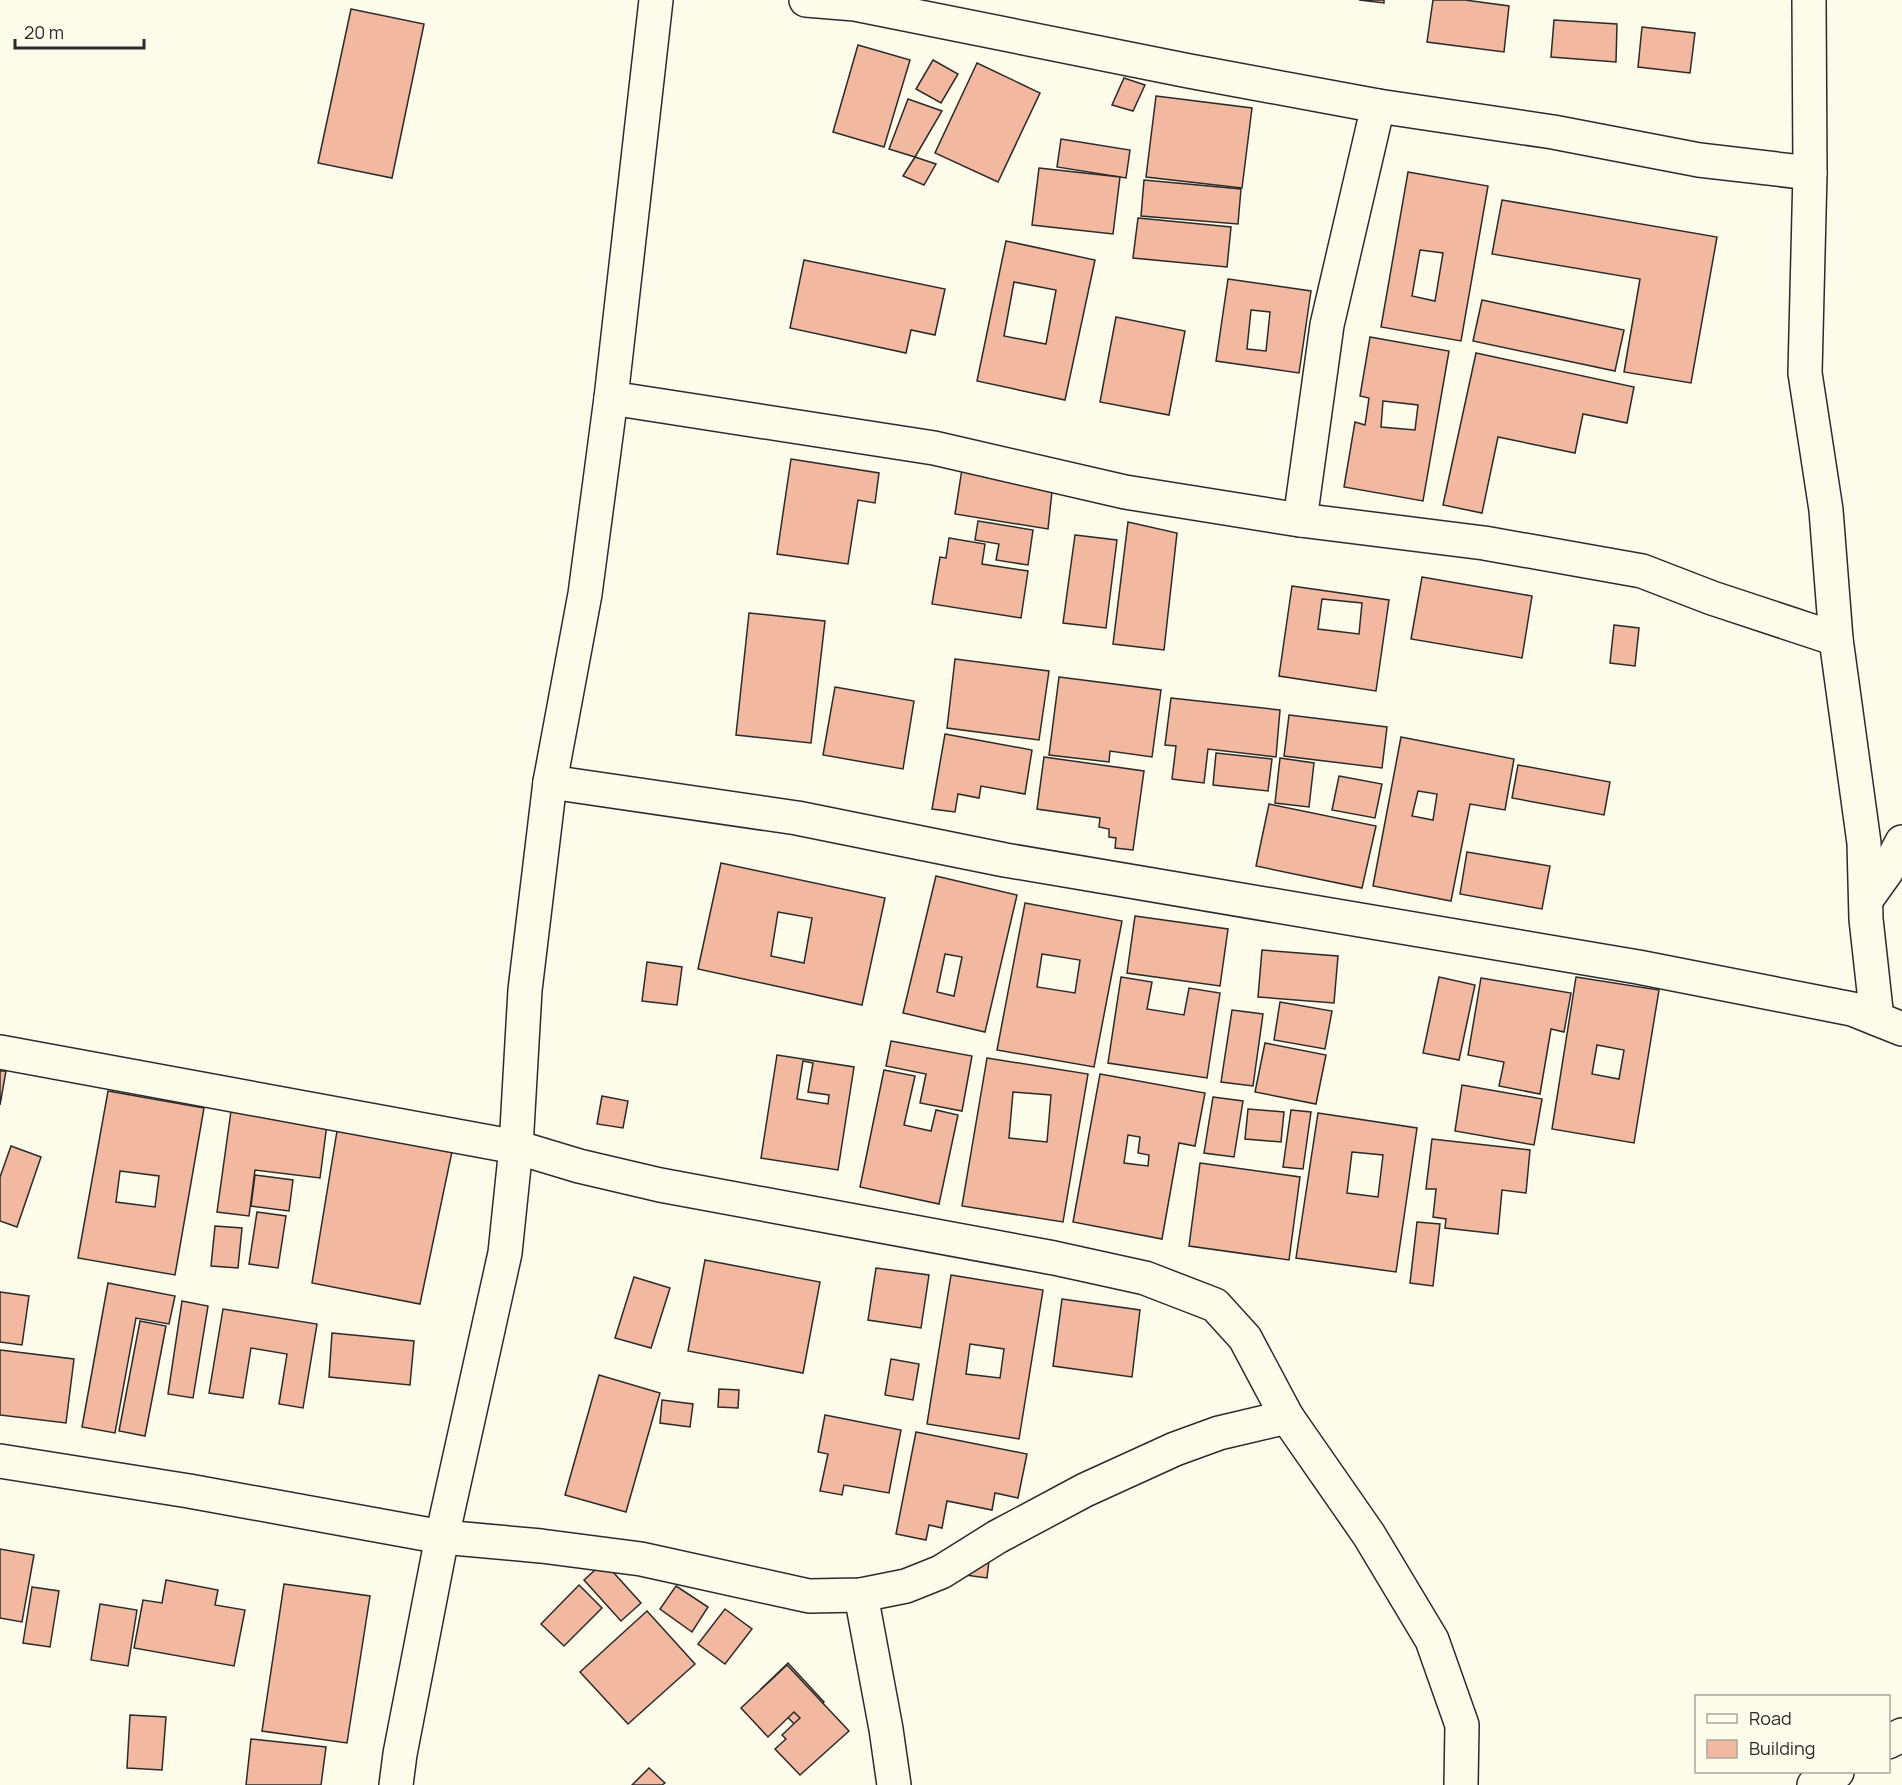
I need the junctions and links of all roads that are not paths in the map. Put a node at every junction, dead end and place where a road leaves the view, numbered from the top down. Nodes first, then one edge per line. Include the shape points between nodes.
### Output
1 (656, 0) edge
2 (806, 0) edge
3 (1809, 0) edge
4 (854, 2) edge
5 (1378, 106) junction
6 (1810, 173) junction
7 (611, 398) junction
8 (1300, 520) junction
9 (1836, 639) junction
10 (550, 782) junction
11 (1902, 842) edge
12 (1866, 900) junction
13 (1889, 1024) edge
14 (0, 1052) edge
15 (516, 1147) junction
16 (1287, 1417) junction
17 (0, 1461) edge
18 (442, 1537) junction
19 (861, 1595) junction
20 (1835, 1773) edge
21 (396, 1785) edge
22 (894, 1785) edge
23 (1461, 1785) edge
24 (1814, 1785) edge

1 - 7 street
2 - 4 street
3 - 6 street
4 - 5 street
5 - 6 street via 1553,132 1699,160
5 - 8 street via 1327,325
6 - 9 street via 1805,373 1826,510
7 - 8 street via 934,448 1125,492
7 - 10 street via 585,594
8 - 9 street via 1484,543 1642,571
9 - 12 street via 1864,843
10 - 13 street via 796,818 1005,860 1638,967 1852,1008
10 - 15 street via 525,990
11 - 12 street
12 - 13 street
14 - 15 street
15 - 16 street via 660,1185 1054,1258 1174,1288 1215,1305 1245,1338
15 - 18 street via 505,1253
16 - 19 street via 1219,1433 1175,1449 1085,1490 941,1572 906,1586
16 - 23 street via 1369,1536 1432,1640 1462,1725
17 - 18 street
18 - 19 street via 641,1559 809,1596
18 - 21 street
19 - 22 street
20 - 24 street

